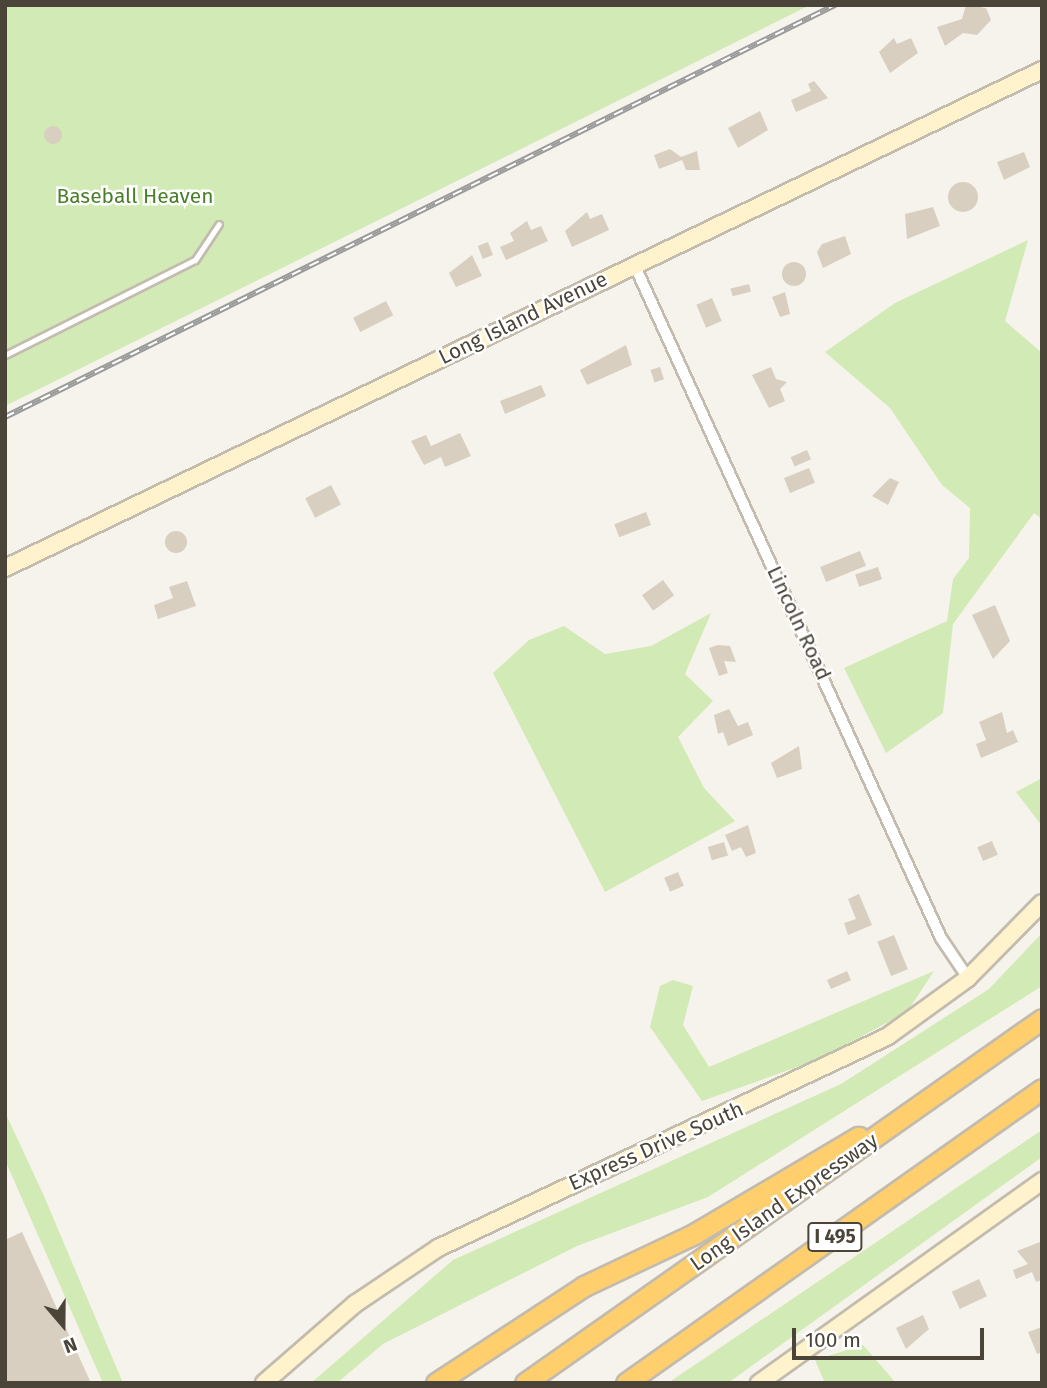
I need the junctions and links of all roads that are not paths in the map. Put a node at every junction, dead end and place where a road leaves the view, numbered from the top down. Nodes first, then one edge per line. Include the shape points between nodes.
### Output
1 (1042, 70) edge
2 (219, 225) dead end
3 (635, 264) junction
4 (5, 355) edge
5 (5, 568) edge
6 (1042, 903) edge
7 (968, 978) junction
8 (1042, 1019) edge
9 (1042, 1090) edge
10 (925, 1102) junction
11 (1042, 1181) edge
12 (264, 1383) edge
13 (436, 1383) edge
14 (525, 1383) edge
15 (626, 1383) edge
16 (759, 1383) edge

1 - 3 main road, Long Island Avenue
2 - 4 lane via 195,260
3 - 5 main road, Long Island Avenue
3 - 7 street, Lincoln Road via 941,938
6 - 7 main road, Express Drive South
7 - 12 main road, Express Drive South via 855,1054 438,1248 355,1304
8 - 10 highway, Long Island Expressway / I 495
9 - 15 highway, I 495
10 - 13 highway via 670,1247 584,1286
10 - 14 highway, Long Island Expressway / I 495
11 - 16 main road

